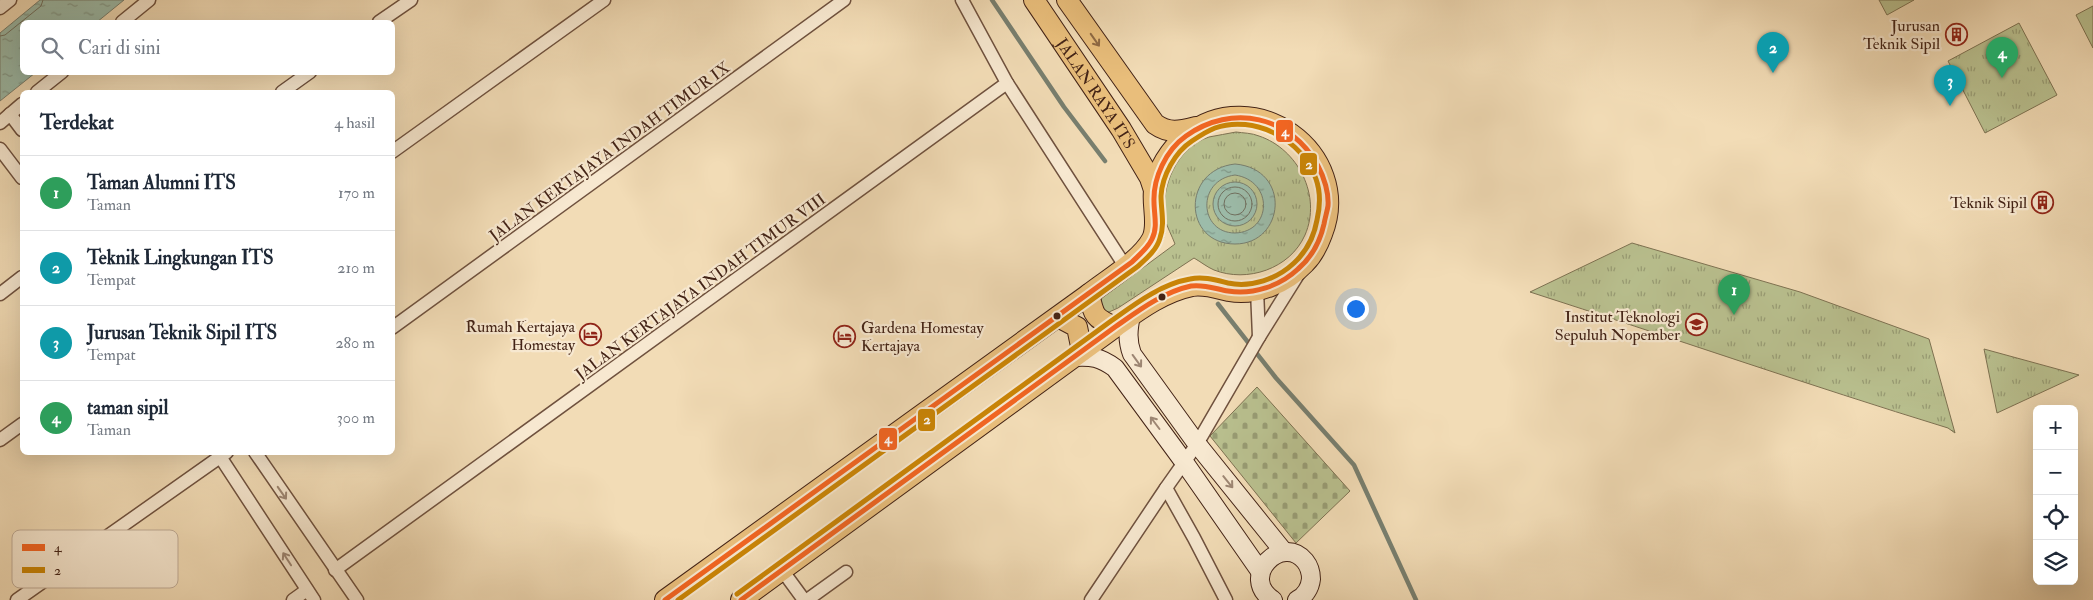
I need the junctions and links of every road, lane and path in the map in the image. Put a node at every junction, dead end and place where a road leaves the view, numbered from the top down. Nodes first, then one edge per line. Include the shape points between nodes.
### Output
1 (10, 0) edge
2 (149, 0) edge
3 (411, 0) edge
4 (604, 0) edge
5 (844, 0) edge
6 (962, 0) edge
7 (1034, 0) edge
8 (1067, 0) edge
9 (0, 8) edge
10 (124, 20) edge
11 (382, 20) edge
12 (58, 75) edge
13 (306, 75) edge
14 (1007, 83) junction
15 (40, 90) edge
16 (285, 90) edge
17 (20, 106) edge
18 (10, 114) junction
19 (0, 122) edge
20 (1202, 126) junction
21 (20, 127) edge
22 (0, 149) edge
23 (395, 150) edge
24 (20, 175) edge
25 (1154, 190) junction
26 (1305, 263) junction
27 (1125, 266) junction
28 (20, 279) edge
29 (1257, 290) junction
30 (0, 294) edge
31 (1089, 294) junction
32 (1058, 317) junction
33 (1123, 321) junction
34 (395, 326) edge
35 (1258, 338) junction
36 (1078, 354) junction
37 (20, 425) edge
38 (0, 440) edge
39 (1197, 444) junction
40 (221, 455) edge
41 (223, 455) edge
42 (256, 455) edge
43 (1184, 462) junction
44 (1166, 488) junction
45 (115, 530) edge
46 (1284, 552) junction
47 (335, 570) junction
48 (782, 570) junction
49 (1260, 571) junction
50 (846, 572) dead end
51 (34, 588) edge
52 (1315, 593) edge
53 (310, 595) edge
54 (17, 600) edge
55 (293, 600) edge
56 (357, 600) edge
57 (665, 600) edge
58 (741, 600) edge
59 (805, 600) edge
60 (1090, 600) edge
61 (1226, 600) edge
62 (1273, 600) edge
63 (1297, 600) edge

1 - 9 street
2 - 10 street
3 - 11 street
4 - 23 street
5 - 34 street, JALAN KERTAJAYA INDAH TIMUR IX
6 - 14 street
7 - 25 main road, JALAN RAYA ITS via 1122,129
8 -> 20 main road, JALAN RAYA ITS via 1155,124 1173,132
12 - 15 street
13 - 16 street
14 - 27 street
14 - 47 street, JALAN KERTAJAYA INDAH TIMUR VIII
17 - 18 street
18 - 19 street
18 - 21 street
20 - 25 main road via 1186,136 1169,154
20 - 26 main road via 1220,119 1240,117 1263,120 1284,128 1306,146 1320,166 1327,188 1328,210 1317,247
22 - 24 street
25 - 27 main road via 1153,237 1145,250
26 - 29 main road via 1280,282
26 - 35 street
27 - 31 main road
28 - 30 street
29 - 33 main road via 1231,291 1194,286 1159,297
29 - 35 street
31 - 32 main road
31 - 33 main road via 1095,317
32 - 36 main road via 1077,327
32 - 57 main road
33 - 36 main road
33 -> 39 street via 1132,354
35 - 39 street
43 -> 36 street via 1115,368 1104,360
36 - 48 main road
37 - 38 street
39 - 43 street
39 -> 46 street
40 - 45 street
53 -> 41 street
42 -> 47 street
43 - 44 street
43 - 49 street
44 - 60 street
44 - 61 street
46 - 49 street via 1271,556
46 - 52 street via 1303,559 1309,567
47 - 56 street
48 - 58 main road
48 - 59 street
49 - 62 street via 1264,592
50 - 59 street
51 - 54 street
52 - 63 street
53 - 55 street

